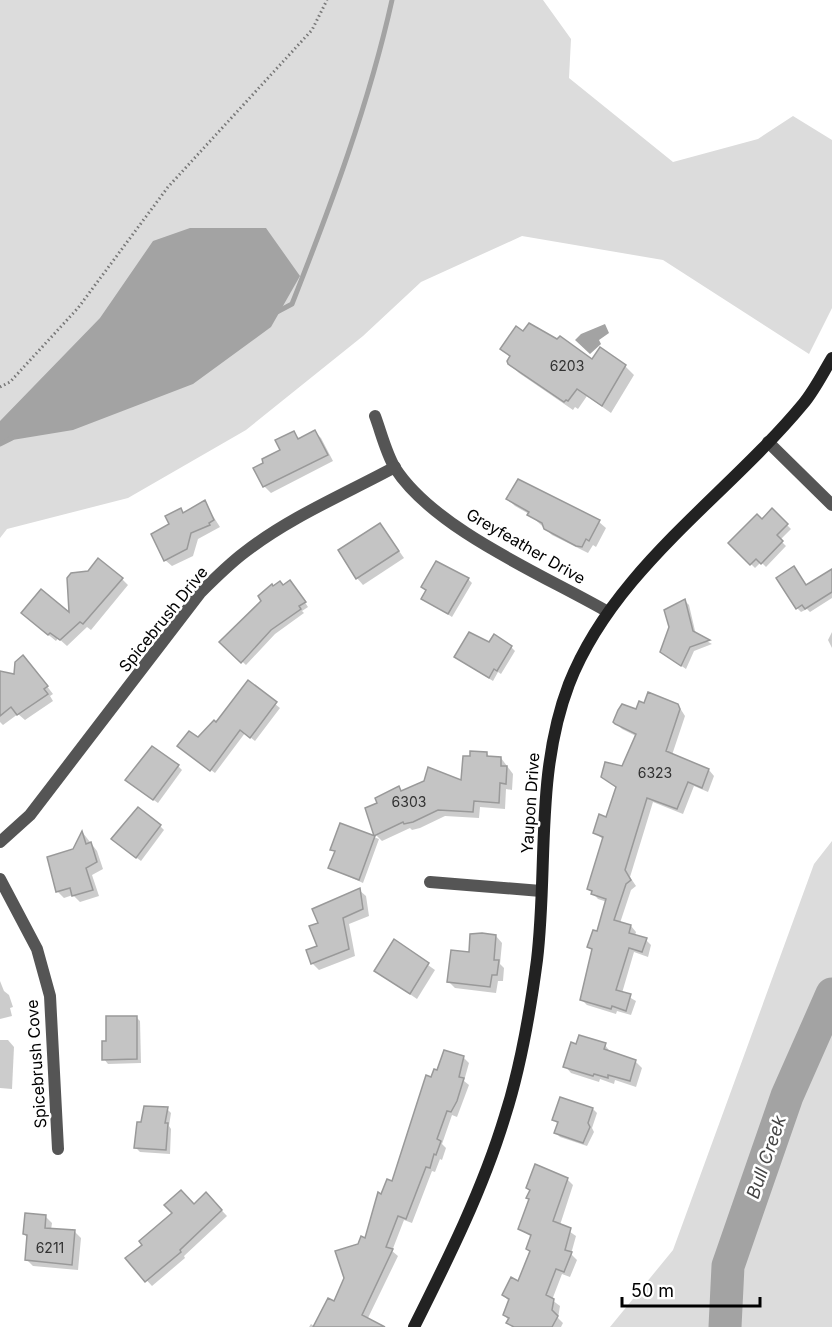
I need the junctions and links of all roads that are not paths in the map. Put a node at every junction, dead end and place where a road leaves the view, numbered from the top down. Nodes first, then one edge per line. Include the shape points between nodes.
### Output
1 (832, 358) edge
2 (375, 416) dead end
3 (768, 442) junction
4 (395, 467) junction
5 (832, 505) edge
6 (608, 612) junction
7 (0, 842) edge
8 (0, 879) edge
9 (430, 882) dead end
10 (541, 891) junction
11 (58, 1149) dead end
12 (414, 1327) edge

1 - 3 street, Yaupon Drive via 804,403
2 - 4 street, Greyfeather Drive
3 - 5 street
3 - 6 street, Yaupon Drive via 637,576
4 - 6 street, Greyfeather Drive via 428,504 467,534
4 - 7 street, Spicebrush Drive via 287,524 244,552 217,576 30,815
6 - 10 street, Yaupon Drive via 585,649 554,728 545,783
8 - 11 street, Spicebrush Cove via 37,949 50,996
9 - 10 street
10 - 12 street, Yaupon Drive via 537,960 520,1061 505,1117 480,1183

